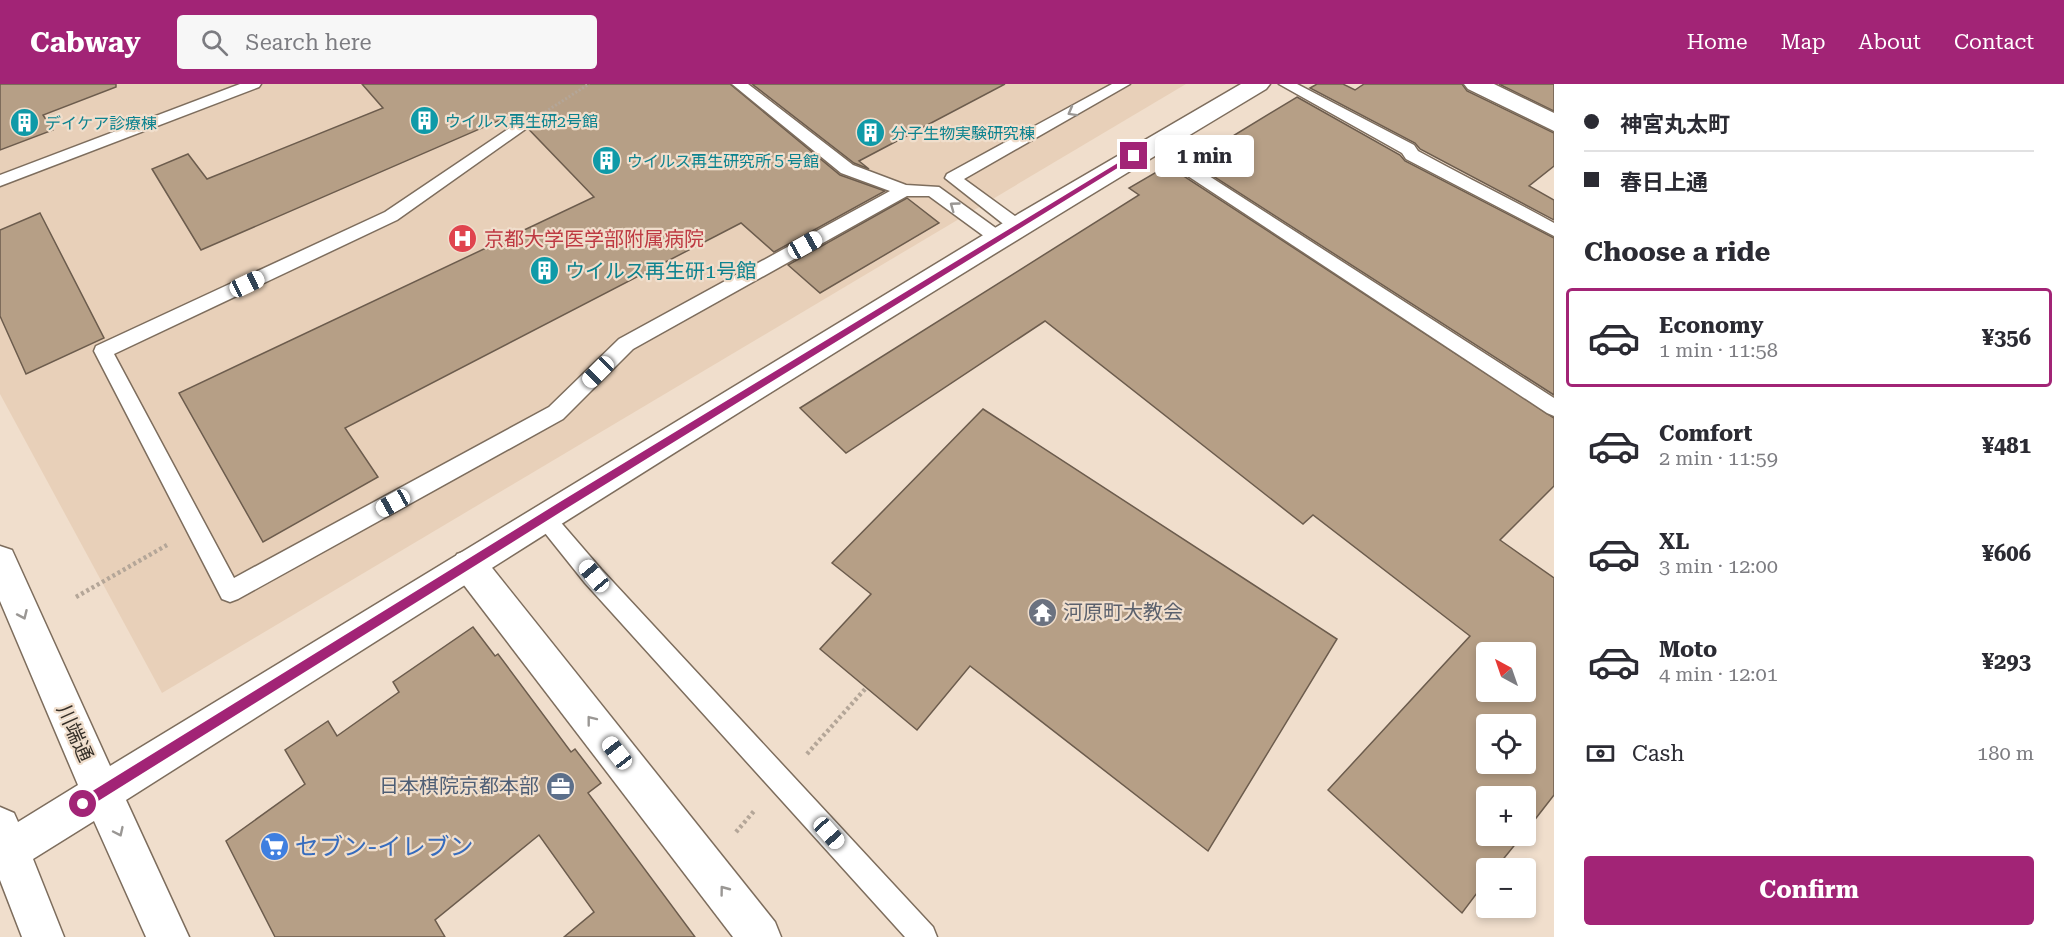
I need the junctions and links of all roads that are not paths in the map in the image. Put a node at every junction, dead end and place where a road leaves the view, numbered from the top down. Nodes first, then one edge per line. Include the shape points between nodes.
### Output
1 (254, 84) edge
2 (739, 84) edge
3 (1123, 84) edge
4 (1258, 84) edge
5 (1286, 84) edge
6 (1476, 84) edge
7 (1554, 123) edge
8 (519, 128) road end
9 (1153, 145) junction
10 (953, 178) junction
11 (0, 181) edge
12 (904, 190) junction
13 (1554, 230) edge
14 (1007, 232) junction
15 (1554, 408) edge
16 (544, 517) junction
17 (0, 561) edge
18 (469, 565) junction
19 (101, 792) junction
20 (5, 839) edge
21 (43, 937) edge
22 (168, 937) edge
23 (760, 937) edge
24 (923, 937) edge

1 - 11 lane
2 - 12 lane via 847,169
3 -> 10 lane
4 - 9 street
5 - 13 lane
6 - 7 street
8 - 12 lane via 391,216 103,351 230,592 556,413 626,344
9 - 14 street
9 - 15 lane
10 - 12 lane
10 - 14 lane
14 -> 12 lane via 933,191
14 - 16 street
16 - 18 street
16 - 24 lane
17 -> 19 street, 川端通
18 - 19 street
23 -> 18 street
19 - 20 street
19 -> 22 street, 川端通
20 - 21 street

